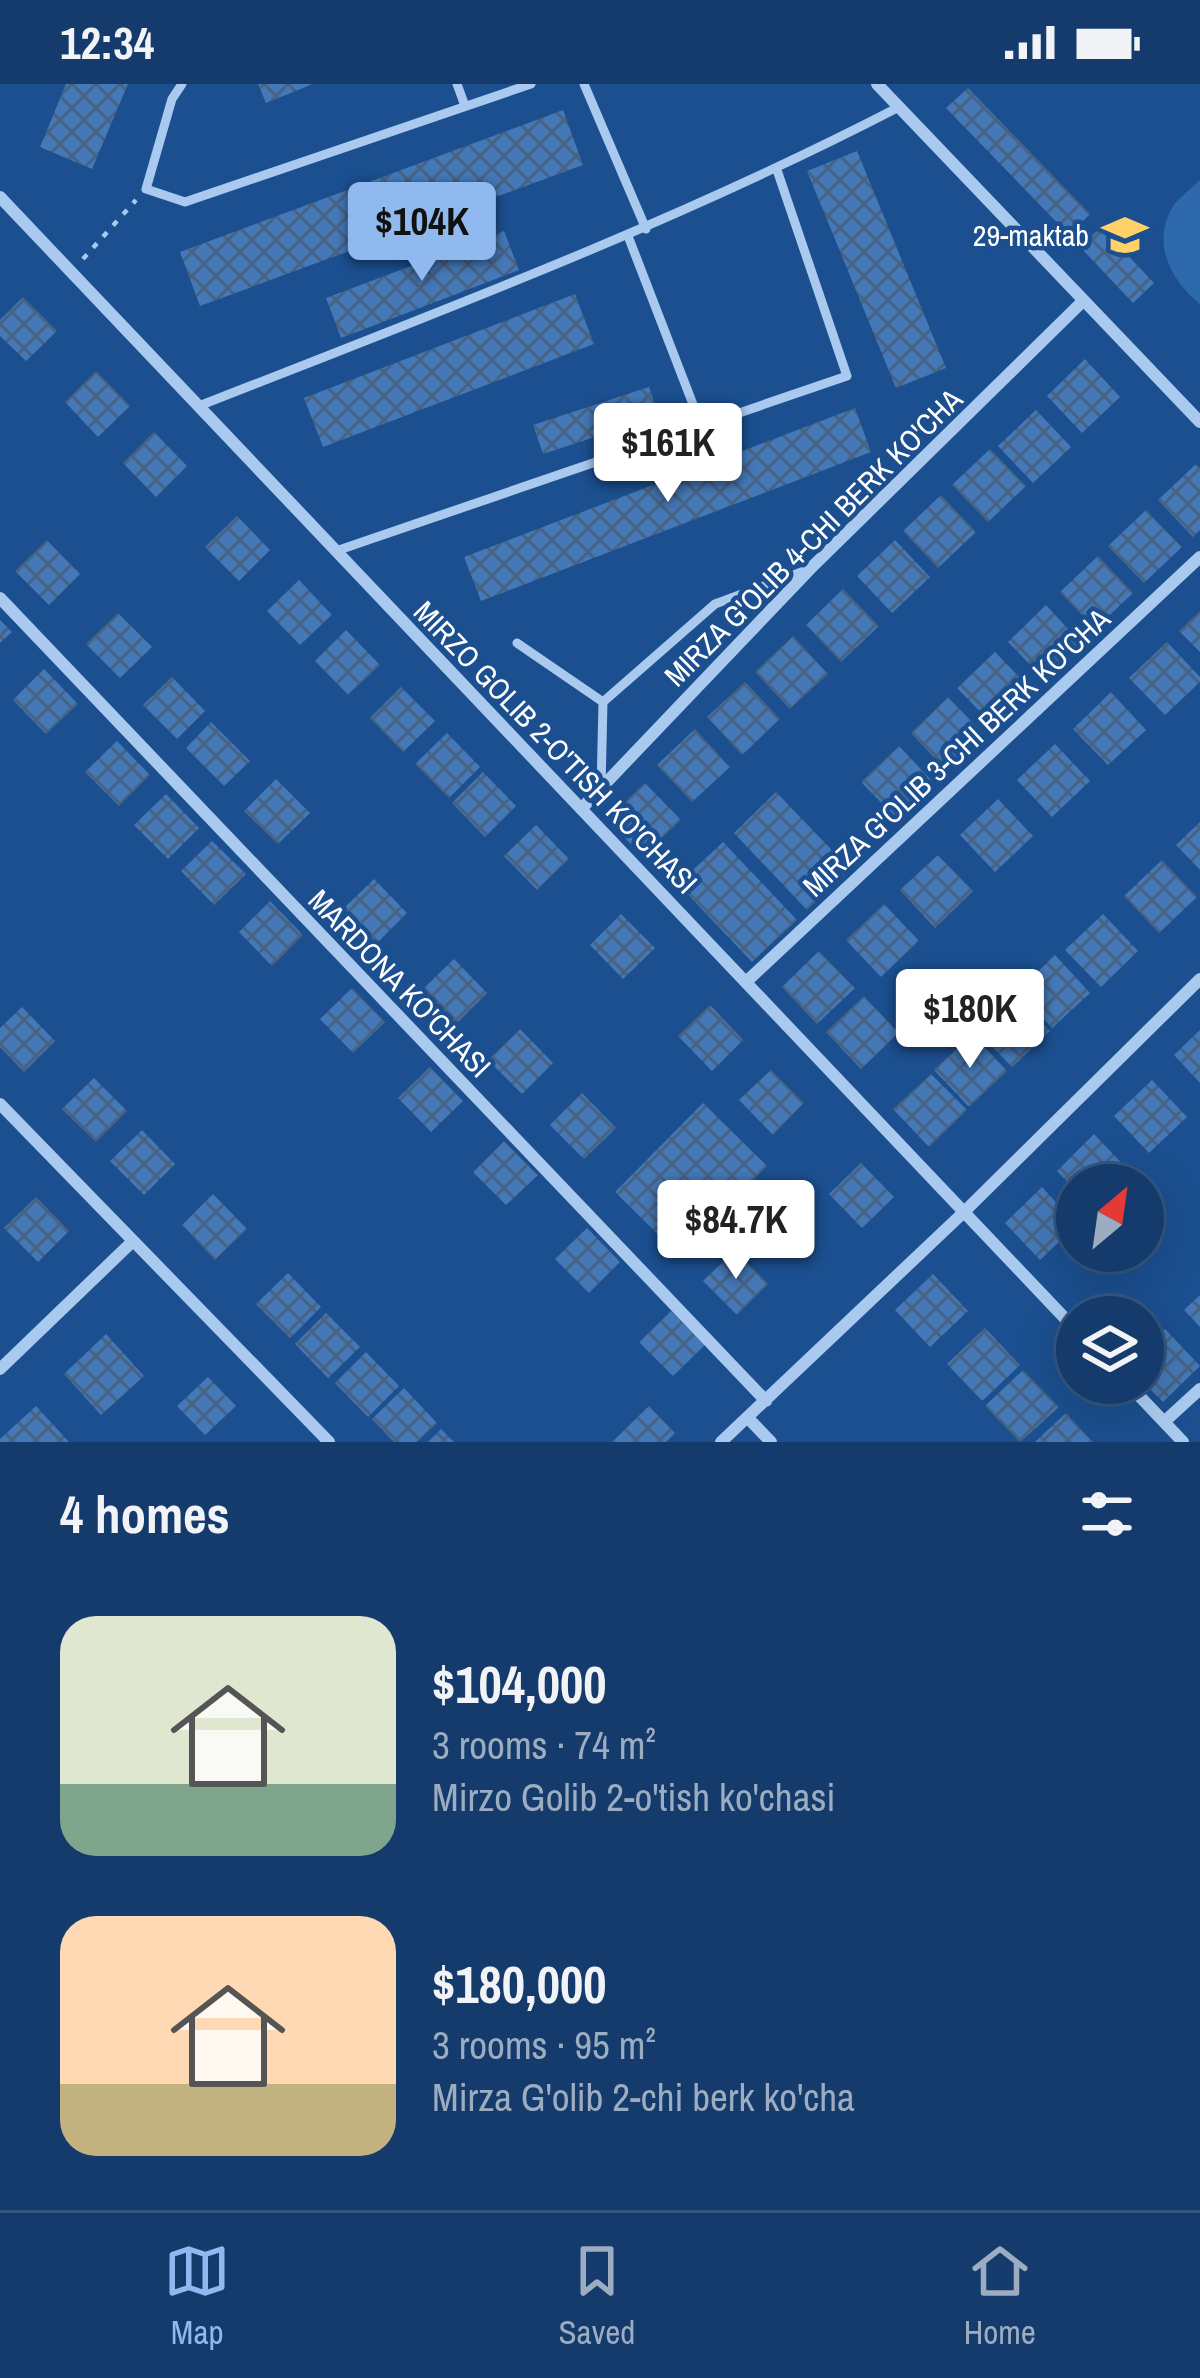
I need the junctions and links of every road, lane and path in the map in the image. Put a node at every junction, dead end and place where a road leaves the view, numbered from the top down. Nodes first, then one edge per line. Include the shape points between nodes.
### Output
1 (182, 84) edge
2 (457, 84) edge
3 (531, 84) edge
4 (584, 84) edge
5 (877, 84) edge
6 (465, 106) junction
7 (899, 107) junction
8 (777, 170) junction
9 (146, 189) junction
10 (0, 197) edge
11 (646, 229) junction
12 (628, 236) junction
13 (71, 272) junction
14 (1082, 302) junction
15 (199, 406) junction
16 (1200, 422) edge
17 (701, 425) junction
18 (336, 551) junction
19 (1200, 557) edge
20 (810, 569) junction
21 (0, 598) edge
22 (517, 643) dead end
23 (603, 702) junction
24 (601, 789) junction
25 (581, 809) junction
26 (1200, 979) edge
27 (746, 982) junction
28 (0, 1104) edge
29 (964, 1212) junction
30 (133, 1241) junction
31 (1056, 1309) edge
32 (0, 1369) edge
33 (1200, 1389) edge
34 (766, 1401) junction
35 (1146, 1404) edge
36 (748, 1418) junction
37 (1164, 1422) junction
38 (329, 1442) edge
39 (722, 1442) edge
40 (771, 1442) edge
41 (1183, 1442) edge

1 - 9 lane
2 - 6 lane
3 - 6 lane
4 - 11 lane
5 - 7 street
6 - 9 lane via 185,202
7 - 8 lane
7 - 14 street
8 - 11 lane
8 - 17 lane via 847,376
9 - 13 path
10 - 13 street, MIRZO GOLIB 2-O'TISH KO'CHASI
11 - 12 lane
12 - 15 lane
12 - 17 lane
13 - 15 street, MIRZO GOLIB 2-O'TISH KO'CHASI
14 - 16 street
14 - 20 street, MIRZA G'OLIB 4-CHI BERK KO'CHA
15 - 18 street, MIRZO GOLIB 2-O'TISH KO'CHASI
17 - 18 lane
18 - 25 street, MIRZO GOLIB 2-O'TISH KO'CHASI
19 - 27 street, MIRZA G'OLIB 3-CHI BERK KO'CHA
20 - 23 lane via 715,604
20 - 24 street, MIRZA G'OLIB 4-CHI BERK KO'CHA
21 - 34 street, MARDONA KO'CHASI
22 - 23 lane
23 - 24 lane
24 - 25 street, MIRZA G'OLIB 4-CHI BERK KO'CHA
25 - 27 street, MIRZO GOLIB 2-O'TISH KO'CHASI
26 - 29 street
27 - 29 street, MIRZO GOLIB 2-O'TISH KO'CHASI
28 - 30 street
29 - 31 street, MIRZO GOLIB 2-O'TISH KO'CHASI
29 - 34 street
30 - 32 street
30 - 38 street
33 - 37 street
34 - 36 street
35 - 37 street
36 - 39 street
36 - 40 street
37 - 41 street

